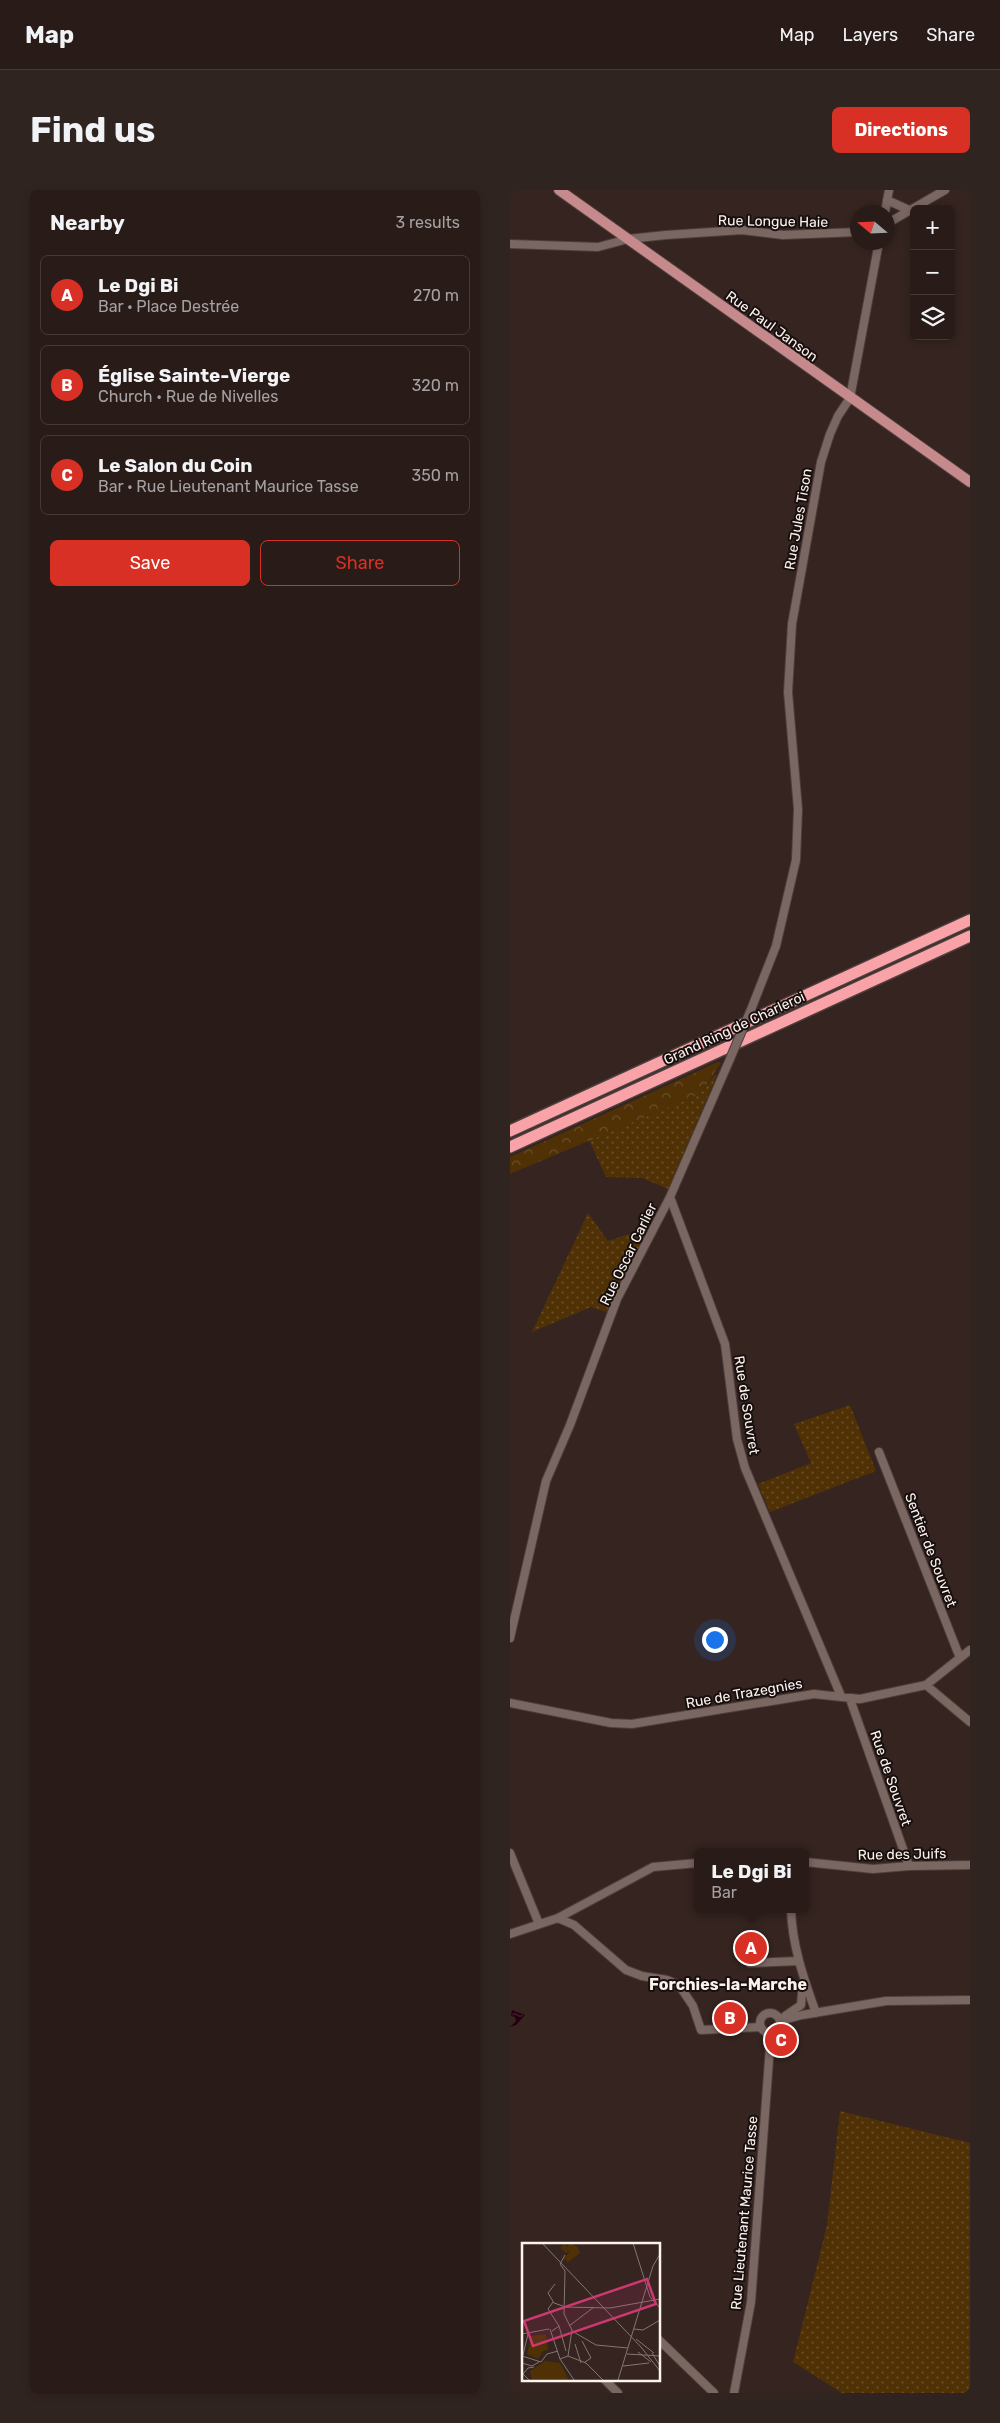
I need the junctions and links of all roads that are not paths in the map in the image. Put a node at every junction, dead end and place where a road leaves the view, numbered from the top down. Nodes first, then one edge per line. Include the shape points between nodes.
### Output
1 (559, 190) edge
2 (889, 190) edge
3 (945, 190) edge
4 (887, 200) junction
5 (886, 205) edge
6 (909, 210) junction
7 (895, 219) edge
8 (850, 232) edge
9 (628, 240) junction
10 (510, 244) edge
11 (878, 250) edge
12 (850, 398) junction
13 (970, 482) edge
14 (970, 920) edge
15 (970, 936) edge
16 (776, 946) joint
17 (510, 1131) edge
18 (510, 1147) edge
19 (670, 1198) junction
20 (878, 1452) dead end
21 (510, 1638) edge
22 (970, 1650) edge
23 (960, 1658) junction
24 (926, 1686) junction
25 (841, 1696) junction
26 (850, 1699) junction
27 (510, 1703) edge
28 (970, 1722) edge
29 (510, 1853) edge
30 (809, 1862) edge
31 (694, 1863) edge
32 (970, 1865) edge
33 (909, 1866) junction
34 (792, 1913) edge
35 (558, 1918) junction
36 (539, 1924) junction
37 (510, 1934) edge
38 (799, 1961) junction
39 (750, 1963) dead end
40 (802, 1975) junction
41 (970, 2000) edge
42 (816, 2012) junction
43 (779, 2019) junction
44 (761, 2027) junction
45 (771, 2033) junction
46 (660, 2341) edge
47 (605, 2380) edge
48 (618, 2393) edge
49 (714, 2393) edge
50 (734, 2393) edge

1 - 9 main road, Rue Paul Janson
2 - 4 street
3 - 6 street
4 - 5 street
4 - 6 street
6 - 7 street
8 - 9 street, Rue Longue Haie via 783,235 742,230
9 - 10 street, Rue Longue Haie via 598,247
9 - 12 main road, Rue Paul Janson
11 - 12 street, Rue Jules Tison
12 - 13 main road, Rue Paul Janson
12 - 16 street, Rue Jules Tison via 838,416 821,462 792,624 788,692 798,809 796,860
14 - 17 highway, Grand Ring de Charleroi
15 - 18 highway, Grand Ring de Charleroi
16 - 19 street, Rue Oscar Carlier, bridge
19 - 21 street, Rue Oscar Carlier via 617,1299 546,1481
19 - 25 street, Rue de Souvret via 725,1344 737,1440 745,1468
20 - 23 street, Sentier de Souvret
22 - 23 street
23 - 24 street
24 - 26 street, Rue de Trazegnies
24 - 28 street
25 - 26 street, Rue de Trazegnies
25 - 27 street, Rue de Trazegnies via 814,1694 632,1724 611,1723
26 - 33 street, Rue de Souvret
29 - 36 street
30 - 33 street, Rue des Juifs via 873,1869
31 - 35 street via 653,1867
32 - 33 street, Rue des Juifs
34 - 38 street
35 - 36 street
35 - 44 street via 574,1925 626,1970 679,1985 688,1996 701,2030
36 - 37 street
38 - 39 street
38 - 40 street
40 - 42 street
40 - 43 street via 801,2005
41 - 42 street via 886,2001
42 - 43 street
43 - 44 street via 774,2014 766,2014 761,2020
43 - 45 street via 780,2026
44 - 45 street
45 - 50 street, Rue Lieutenant Maurice Tasse via 751,2302
46 - 49 street
47 - 48 street

